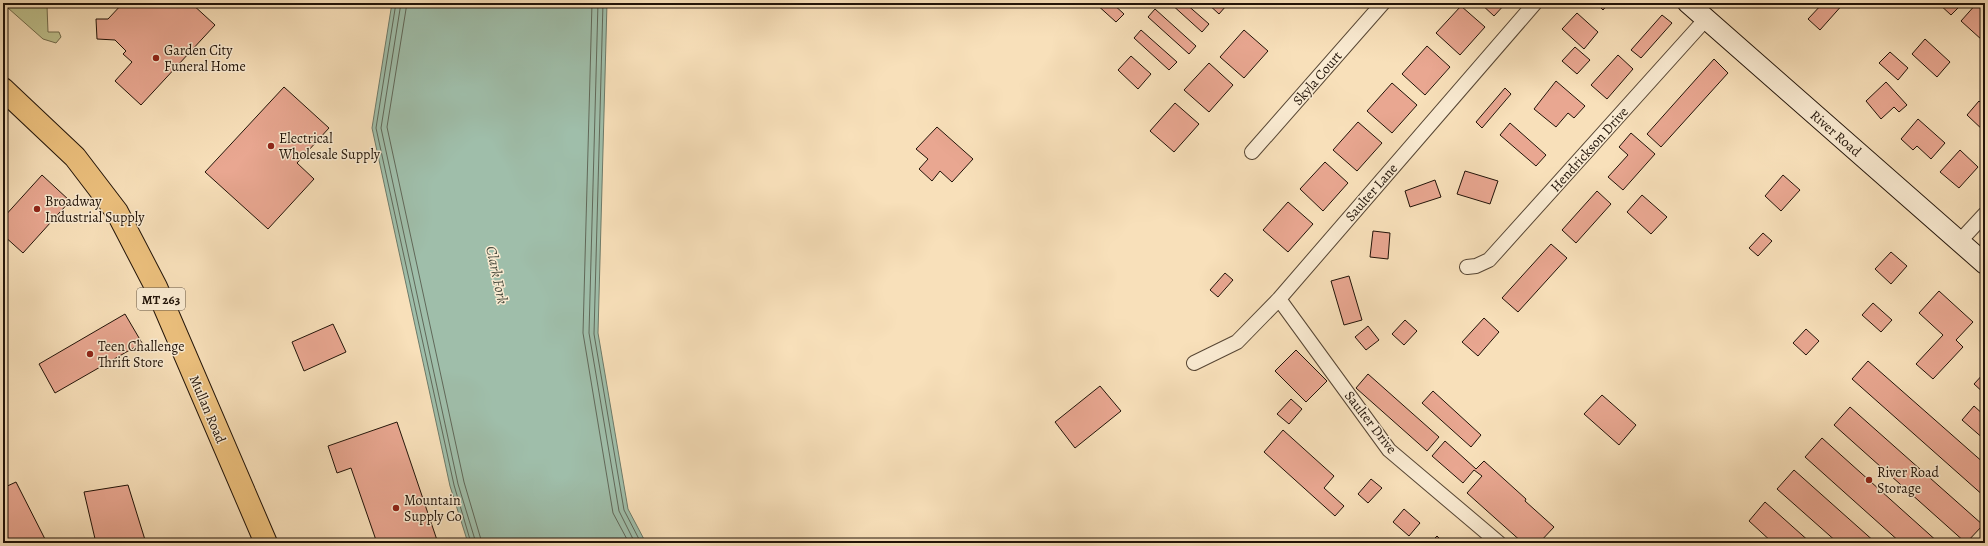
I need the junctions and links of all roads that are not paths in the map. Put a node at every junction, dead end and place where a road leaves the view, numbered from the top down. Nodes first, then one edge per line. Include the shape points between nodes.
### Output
1 (1383, 3) edge
2 (1535, 3) edge
3 (1688, 3) edge
4 (1706, 20) junction
5 (3, 89) edge
6 (1252, 152) dead end
7 (1985, 214) edge
8 (1960, 241) junction
9 (1985, 264) edge
10 (1466, 267) dead end
11 (1279, 299) junction
12 (1194, 363) dead end
13 (266, 543) edge
14 (1499, 543) edge

1 - 6 street, Skyla Court
2 - 11 street, Saulter Lane
3 - 4 street, River Road
4 - 8 street, River Road
4 - 10 street, Hendrickson Drive via 1489,260
5 - 13 main road, Mullan Road / MT 263 via 75,157 117,212 156,287
7 - 8 street
8 - 9 street, River Road
11 - 12 street, Saulter Lane via 1237,342
11 - 14 street, Saulter Drive via 1390,450

